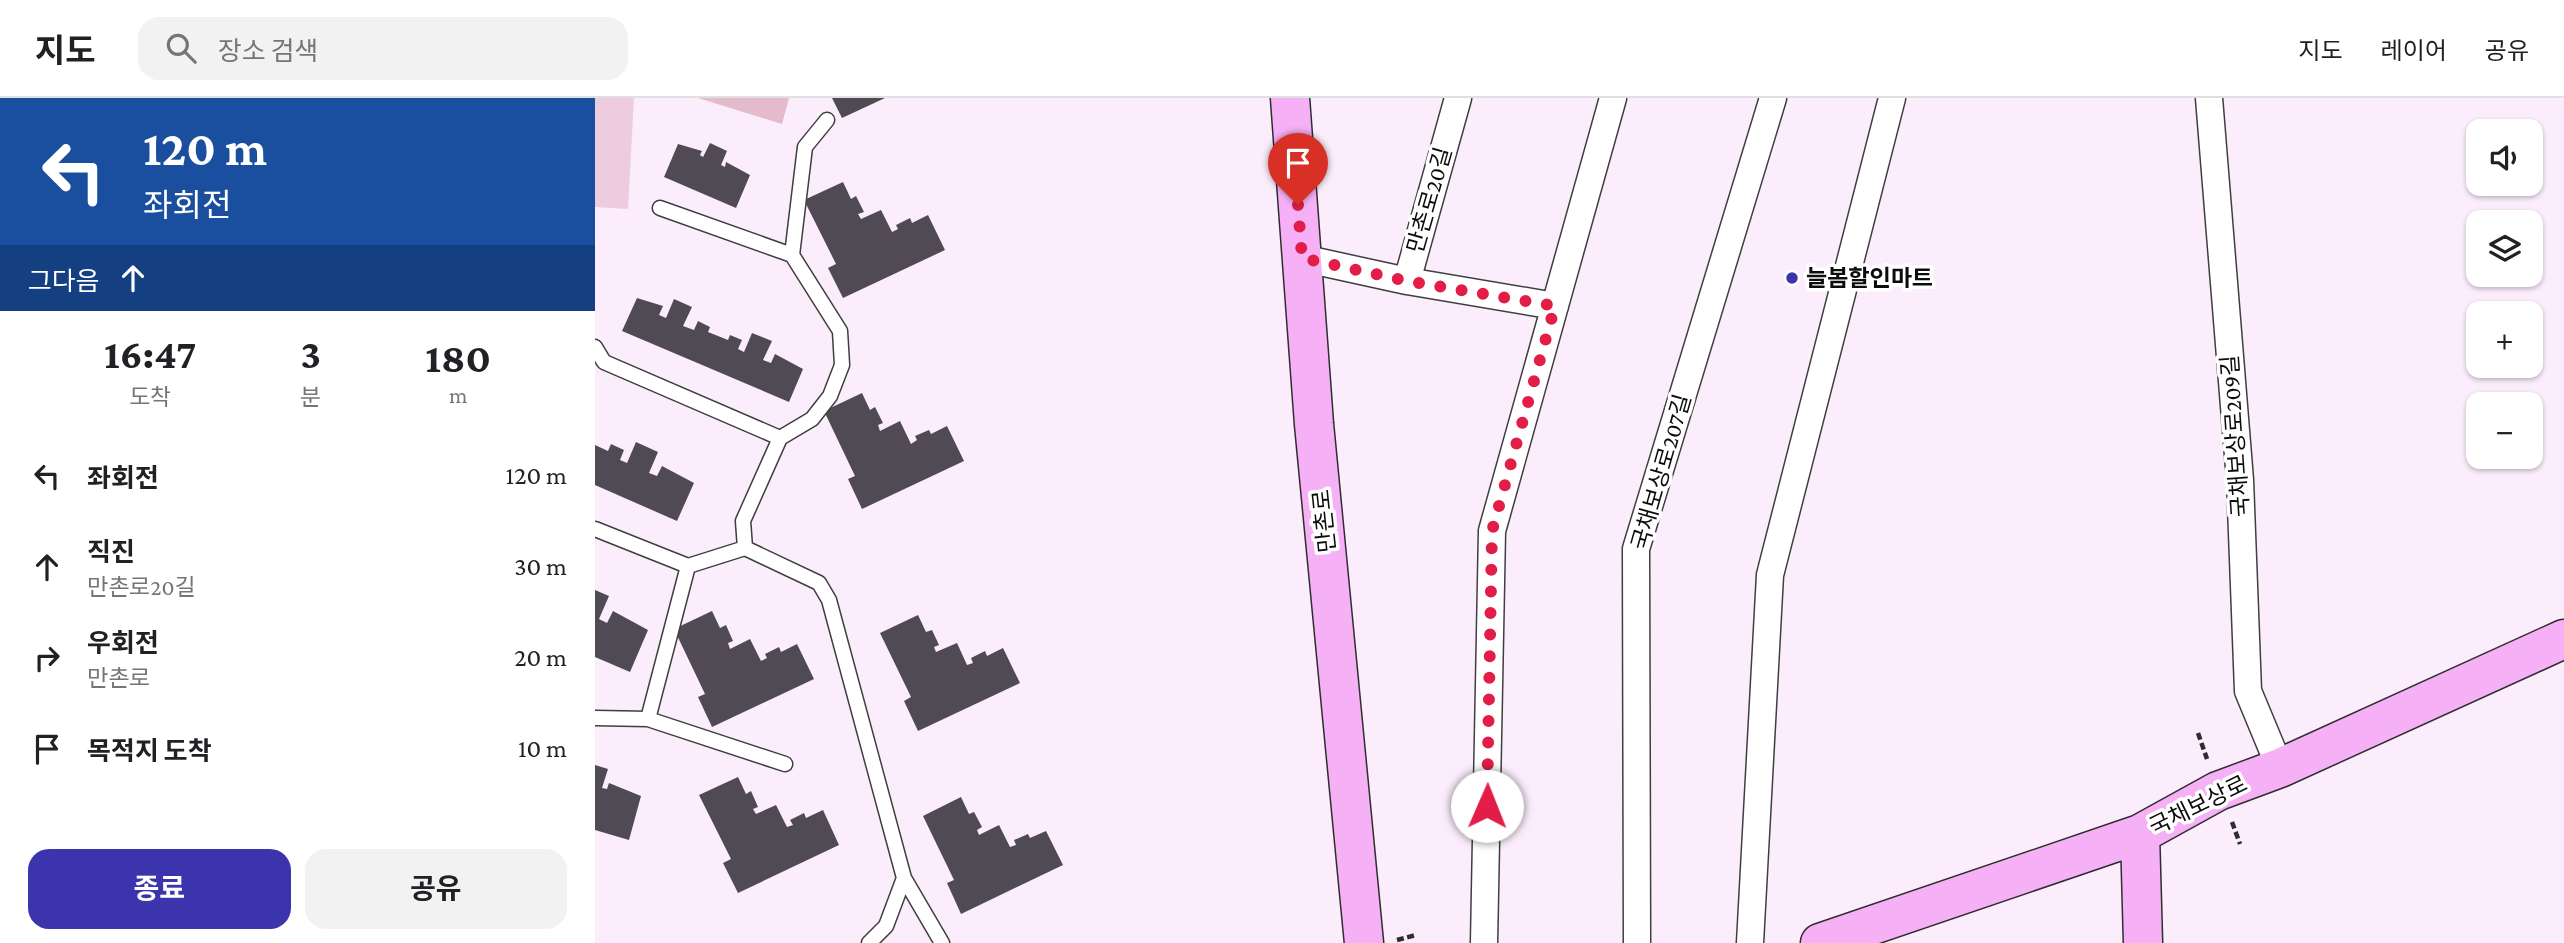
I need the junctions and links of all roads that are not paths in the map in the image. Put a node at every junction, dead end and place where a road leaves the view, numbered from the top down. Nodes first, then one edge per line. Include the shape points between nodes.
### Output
1 (1290, 98) edge
2 (1458, 98) edge
3 (1613, 98) edge
4 (1773, 98) edge
5 (1892, 98) edge
6 (2209, 98) edge
7 (827, 120) dead end
8 (660, 208) dead end
9 (792, 255) junction
10 (1302, 258) junction
11 (1407, 281) junction
12 (1555, 306) junction
13 (595, 347) edge
14 (780, 438) junction
15 (595, 529) edge
16 (745, 548) junction
17 (688, 566) junction
18 (2564, 639) edge
19 (595, 719) edge
20 (648, 719) junction
21 (785, 764) dead end
22 (2280, 768) junction
23 (2140, 834) junction
24 (904, 878) junction
25 (869, 943) edge
26 (942, 943) edge
27 (1364, 943) edge
28 (1485, 943) edge
29 (1637, 943) edge
30 (1750, 943) edge
31 (1820, 943) edge
32 (2143, 943) edge

1 - 10 main road, 만촌로
2 - 11 street, 만촌로20길
3 - 12 street
4 - 29 street, 국채보상로207길 via 1636,549
5 - 30 street via 1770,575
6 - 22 street, 국채보상로209길 via 2240,480 2248,691
7 - 9 lane via 805,147
8 - 9 lane
9 - 14 lane via 841,331 842,365 830,396 812,419
10 - 11 street, 만촌로20길
10 - 27 main road, 만촌로
11 - 12 street
12 - 28 street via 1492,531
13 - 14 lane via 604,362
14 - 16 lane via 743,521
15 - 17 lane
16 - 17 lane
16 - 24 lane via 819,583 829,600
17 - 20 lane
18 - 22 main road, 국채보상로
19 - 20 lane
20 - 21 lane
22 - 23 main road, 국채보상로 via 2218,791
23 - 31 main road, 국채보상로
23 - 32 main road
24 - 25 lane via 886,926
24 - 26 lane

